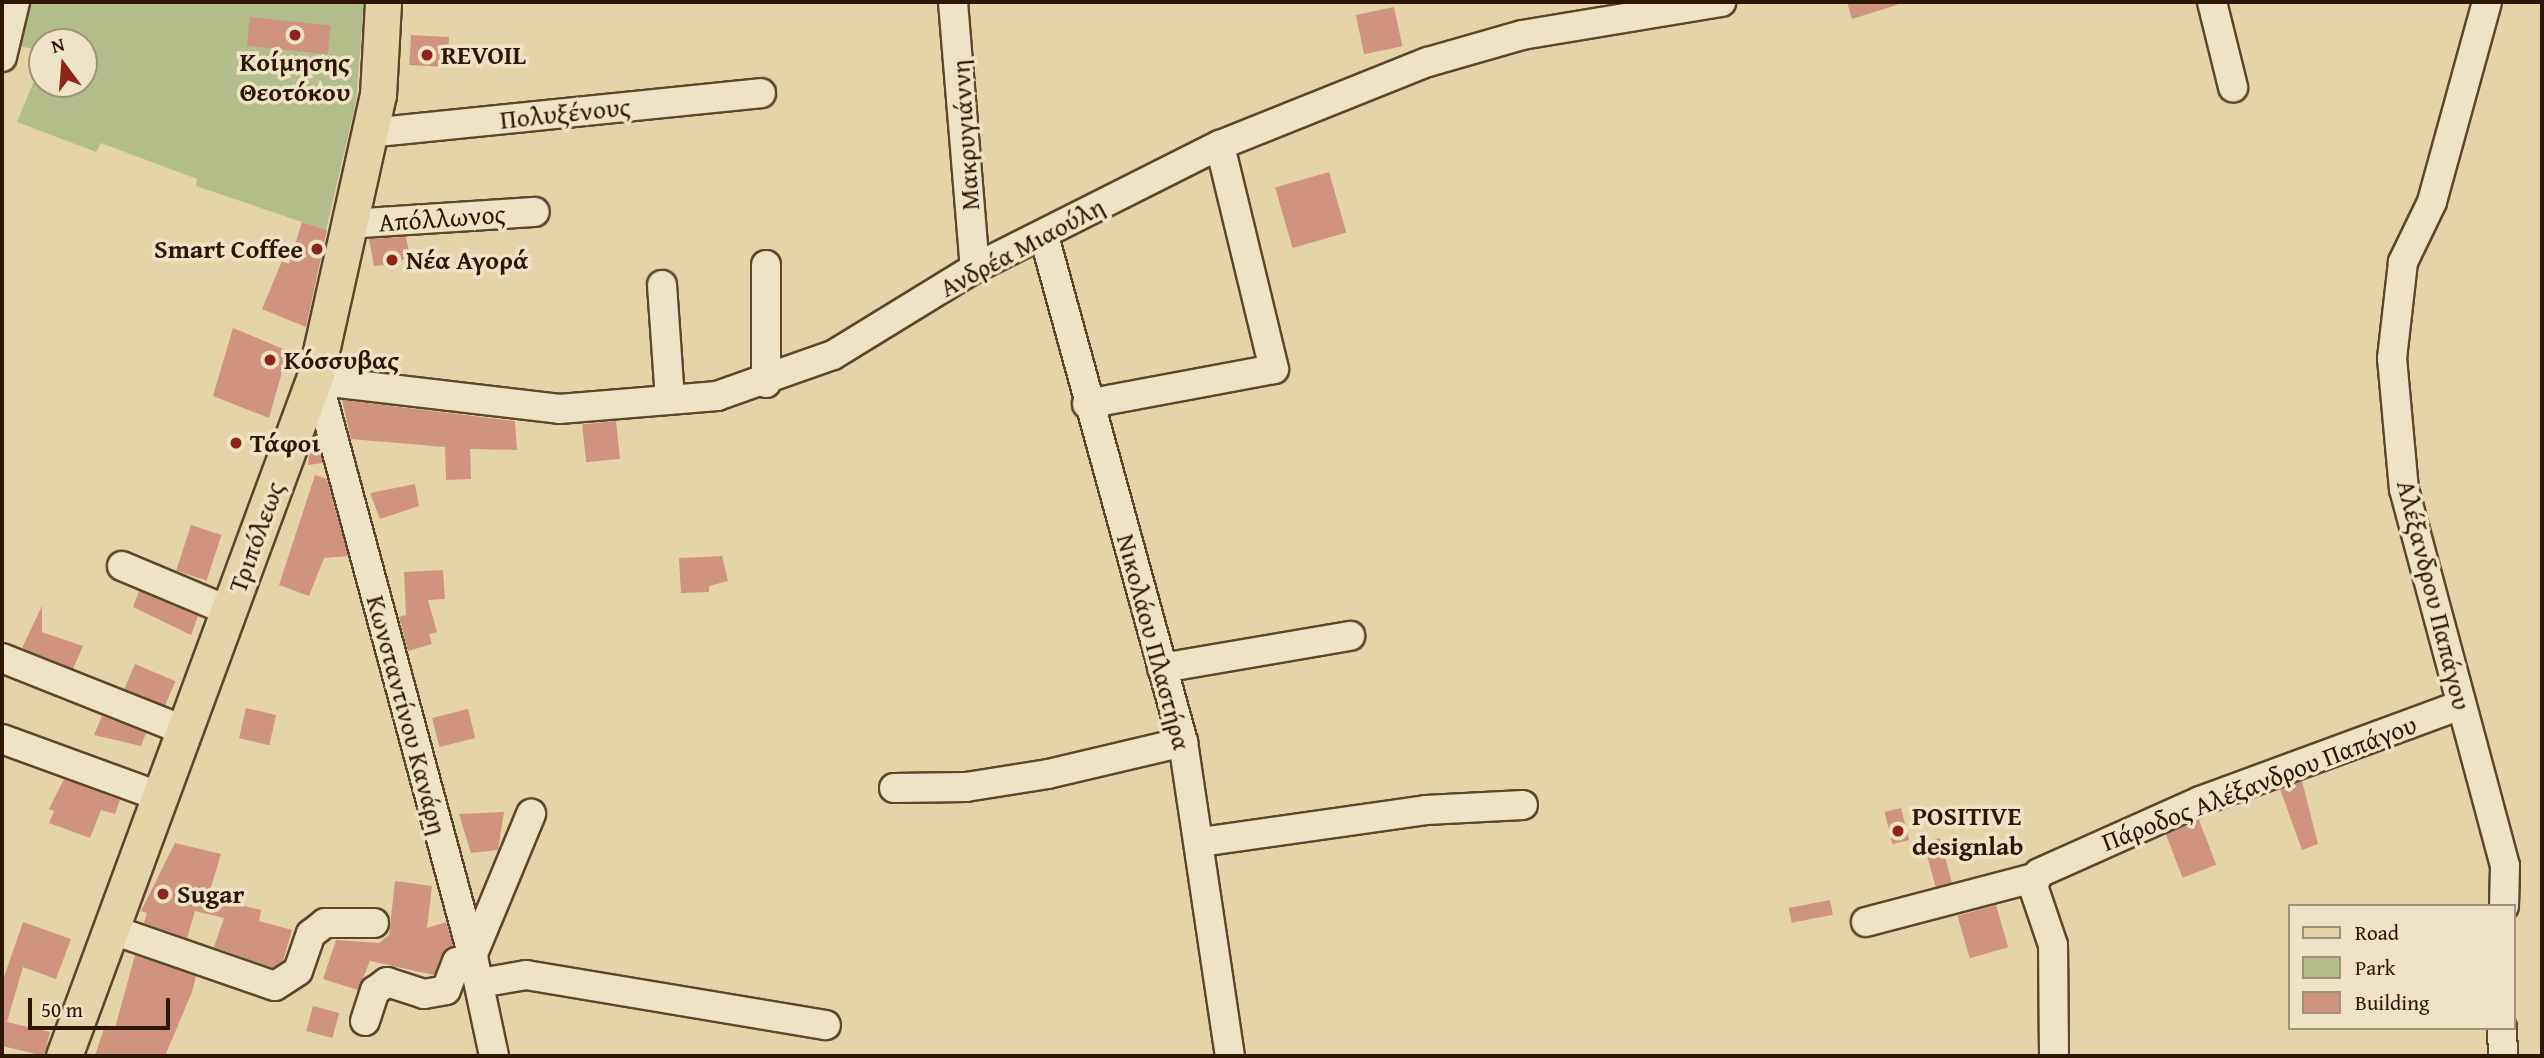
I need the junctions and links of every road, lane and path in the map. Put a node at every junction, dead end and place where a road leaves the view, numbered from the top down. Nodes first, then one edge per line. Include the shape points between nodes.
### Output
1 (15, 2) edge
2 (383, 2) edge
3 (953, 2) edge
4 (1721, 2) edge
5 (2212, 2) edge
6 (2487, 2) edge
7 (2, 57) edge
8 (2233, 87) dead end
9 (761, 93) dead end
10 (369, 133) junction
11 (1220, 145) junction
12 (535, 212) dead end
13 (348, 224) junction
14 (1044, 236) junction
15 (766, 265) dead end
16 (975, 268) junction
17 (662, 285) dead end
18 (316, 374) junction
19 (766, 383) junction
20 (670, 399) junction
21 (1087, 404) junction
22 (122, 566) dead end
23 (229, 611) junction
24 (1350, 636) dead end
25 (2, 658) edge
26 (1162, 668) junction
27 (2461, 705) junction
28 (186, 731) junction
29 (2, 739) edge
30 (1183, 742) junction
31 (894, 788) dead end
32 (161, 797) junction
33 (1523, 805) dead end
34 (531, 814) dead end
35 (1201, 842) junction
36 (2034, 878) junction
37 (2504, 904) edge
38 (1866, 922) dead end
39 (374, 923) dead end
40 (113, 930) junction
41 (475, 965) junction
42 (365, 1021) dead end
43 (826, 1025) dead end
44 (2502, 1030) edge
45 (64, 1056) edge
46 (494, 1056) edge
47 (1230, 1056) edge
48 (2054, 1056) edge
49 (2503, 1056) edge

1 - 7 street
2 - 10 main road, Τριπόλεως
3 - 16 street, Μακρυγιάννη
4 - 11 street, Ανδρέα Μιαούλη via 1522,35 1455,54
5 - 8 street
6 - 27 street, Αλέξανδρου Παπάγου via 2457,121 2432,202 2403,262 2393,313 2404,489
9 - 10 street, Πολυξένους
10 - 13 main road, Τριπόλεως
11 - 14 street, Ανδρέα Μιαούλη
11 - 21 street via 1274,369
12 - 13 street, Απόλλωνος
13 - 18 main road, Τριπόλεως
14 - 16 street, Ανδρέα Μιαούλη
14 - 21 street, Νικολάου Πλαστήρα
15 - 19 street
16 - 19 street, Ανδρέα Μιαούλη via 833,355
17 - 20 street
18 - 20 street, Ανδρέα Μιαούλη via 339,383 559,409
18 - 23 main road, Τριπόλεως
18 - 41 street, Κωνσταντίνου Κανάρη
19 - 20 street, Ανδρέα Μιαούλη
21 - 26 street, Νικολάου Πλαστήρα
22 - 23 street
23 - 28 main road, Τριπόλεως
24 - 26 street
25 - 28 street
26 - 30 street, Νικολάου Πλαστήρα
27 - 36 street, Πάροδος Αλέξανδρου Παπάγου via 2200,801
27 - 37 street, Αλέξανδρου Παπάγου via 2505,866
28 - 32 main road, Τριπόλεως
29 - 32 street
30 - 31 street via 1048,774 966,787
30 - 35 street, Νικολάου Πλαστήρα
32 - 40 main road, Τριπόλεως
33 - 35 street via 1426,810
34 - 41 street
35 - 47 street, Νικολάου Πλαστήρα
36 - 38 street, Πάροδος Αλέξανδρου Παπάγου
36 - 48 street via 2053,945
39 - 40 street via 325,923 312,934 298,971 275,986
40 - 45 main road, Τριπόλεως
41 - 42 street via 457,962 446,990 424,994 387,982 375,991
41 - 43 street
41 - 46 street, Κωνσταντίνου Κανάρη
44 - 49 street

